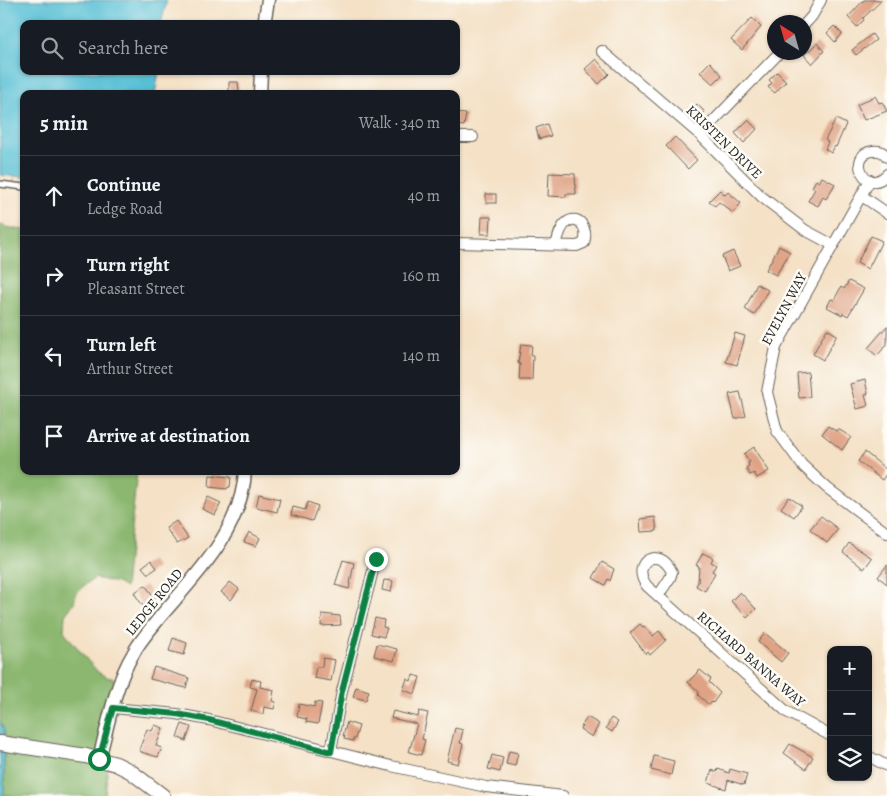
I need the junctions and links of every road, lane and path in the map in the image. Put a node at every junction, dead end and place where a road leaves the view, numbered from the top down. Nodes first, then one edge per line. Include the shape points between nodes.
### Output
1 (268, 0) edge
2 (821, 0) edge
3 (812, 16) edge
4 (265, 20) edge
5 (602, 51) dead end
6 (772, 60) edge
7 (261, 75) edge
8 (260, 90) edge
9 (700, 136) junction
10 (460, 137) edge
11 (473, 137) dead end
12 (887, 157) edge
13 (887, 174) edge
14 (870, 180) junction
15 (0, 184) edge
16 (20, 186) edge
17 (862, 196) junction
18 (887, 213) edge
19 (460, 243) edge
20 (556, 245) dead end
21 (833, 245) junction
22 (244, 475) edge
23 (887, 532) edge
24 (376, 559) dead end
25 (658, 596) dead end
26 (113, 708) junction
27 (827, 734) edge
28 (2, 743) edge
29 (331, 752) junction
30 (872, 758) edge
31 (99, 759) junction
32 (887, 766) edge
33 (163, 796) edge
34 (563, 796) edge

1 - 4 street
2 - 3 street
5 - 9 street, KRISTEN DRIVE
6 - 9 street
7 - 8 street
9 - 21 street, KRISTEN DRIVE via 762,197 805,230
10 - 11 street
12 - 14 street via 875,150 866,152 860,160 862,175
13 - 14 street via 882,179
14 - 17 street, EVELYN WAY
15 - 16 lane
17 - 18 street
17 - 21 street, EVELYN WAY
19 - 20 street
21 - 23 street, EVELYN WAY via 776,347 767,392 777,431 802,465 827,488
22 - 26 street, LEDGE ROAD via 229,527 216,549 132,654
24 - 29 street via 342,691
25 - 27 street, RICHARD BANNA WAY via 787,712
26 - 29 street via 209,720
26 - 31 street, LEDGE ROAD
28 - 31 main road
29 - 34 street via 486,787
30 - 32 street
31 - 33 main road via 130,771

